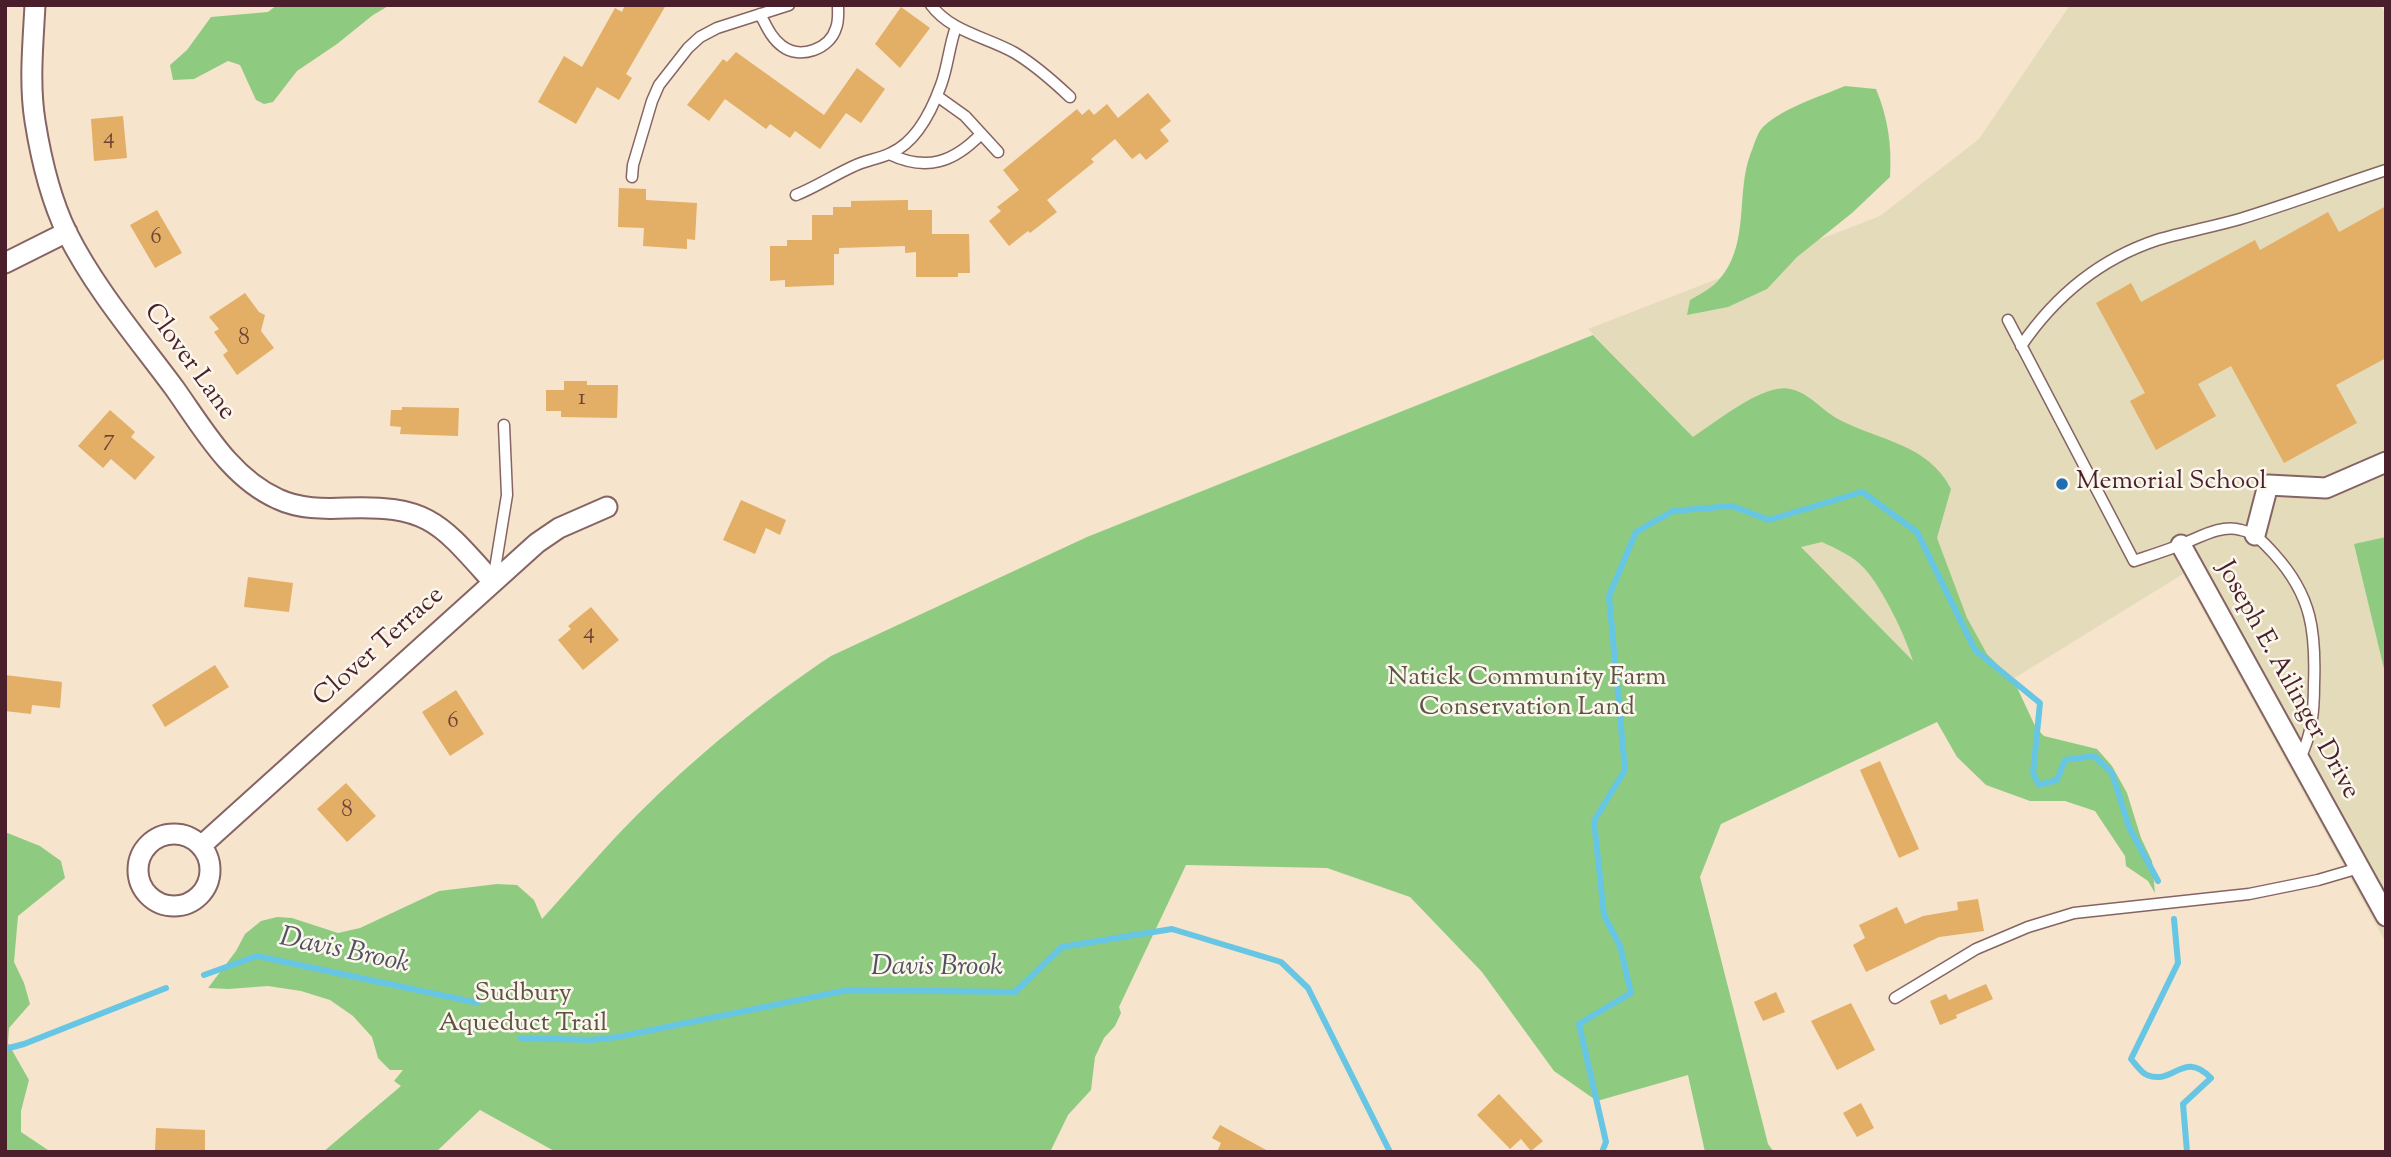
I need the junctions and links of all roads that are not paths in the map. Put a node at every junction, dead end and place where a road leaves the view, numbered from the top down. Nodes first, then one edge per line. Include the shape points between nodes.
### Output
1 (34, 5) edge
2 (789, 5) edge
3 (838, 5) edge
4 (931, 5) edge
5 (760, 14) junction
6 (956, 27) junction
7 (937, 96) junction
8 (1070, 97) dead end
9 (981, 134) junction
10 (998, 152) dead end
11 (889, 154) junction
12 (2386, 170) edge
13 (632, 177) dead end
14 (796, 195) dead end
15 (67, 232) junction
16 (5, 263) edge
17 (2008, 320) dead end
18 (2021, 346) junction
19 (504, 425) dead end
20 (2386, 462) edge
21 (607, 507) dead end
22 (2255, 535) junction
23 (2181, 545) junction
24 (492, 582) junction
25 (2300, 759) junction
26 (201, 845) dead end
27 (2359, 868) junction
28 (2386, 916) edge
29 (1895, 998) dead end

1 - 15 street, Clover Lane via 34,120 47,181
2 - 5 lane
3 - 5 lane via 831,38 811,52 788,51 779,45
4 - 6 lane
5 - 13 lane via 700,37 659,85
6 - 7 lane
6 - 8 lane via 1014,53
7 - 9 lane
7 - 11 lane via 911,139
9 - 10 lane
9 - 11 lane via 956,156 940,161 910,162
11 - 14 lane
12 - 18 lane via 2238,220 2158,240 2107,262 2048,310
15 - 16 street
15 - 24 street, Clover Lane via 95,279 245,479 263,492 302,506 395,508 415,513 452,537
17 - 18 lane
18 - 23 lane via 2134,561
19 - 24 lane via 507,495
20 - 22 street via 2326,488 2268,485
21 - 24 street, Clover Terrace via 559,528
22 - 23 lane via 2240,529 2222,530
22 - 25 lane via 2296,582 2312,620 2314,704
23 - 25 street, Joseph E. Ailinger Drive
24 - 26 street, Clover Terrace
25 - 27 street, Joseph E. Ailinger Drive
27 - 28 street, Joseph E. Ailinger Drive
27 - 29 lane via 2249,894 2074,914 1976,949

